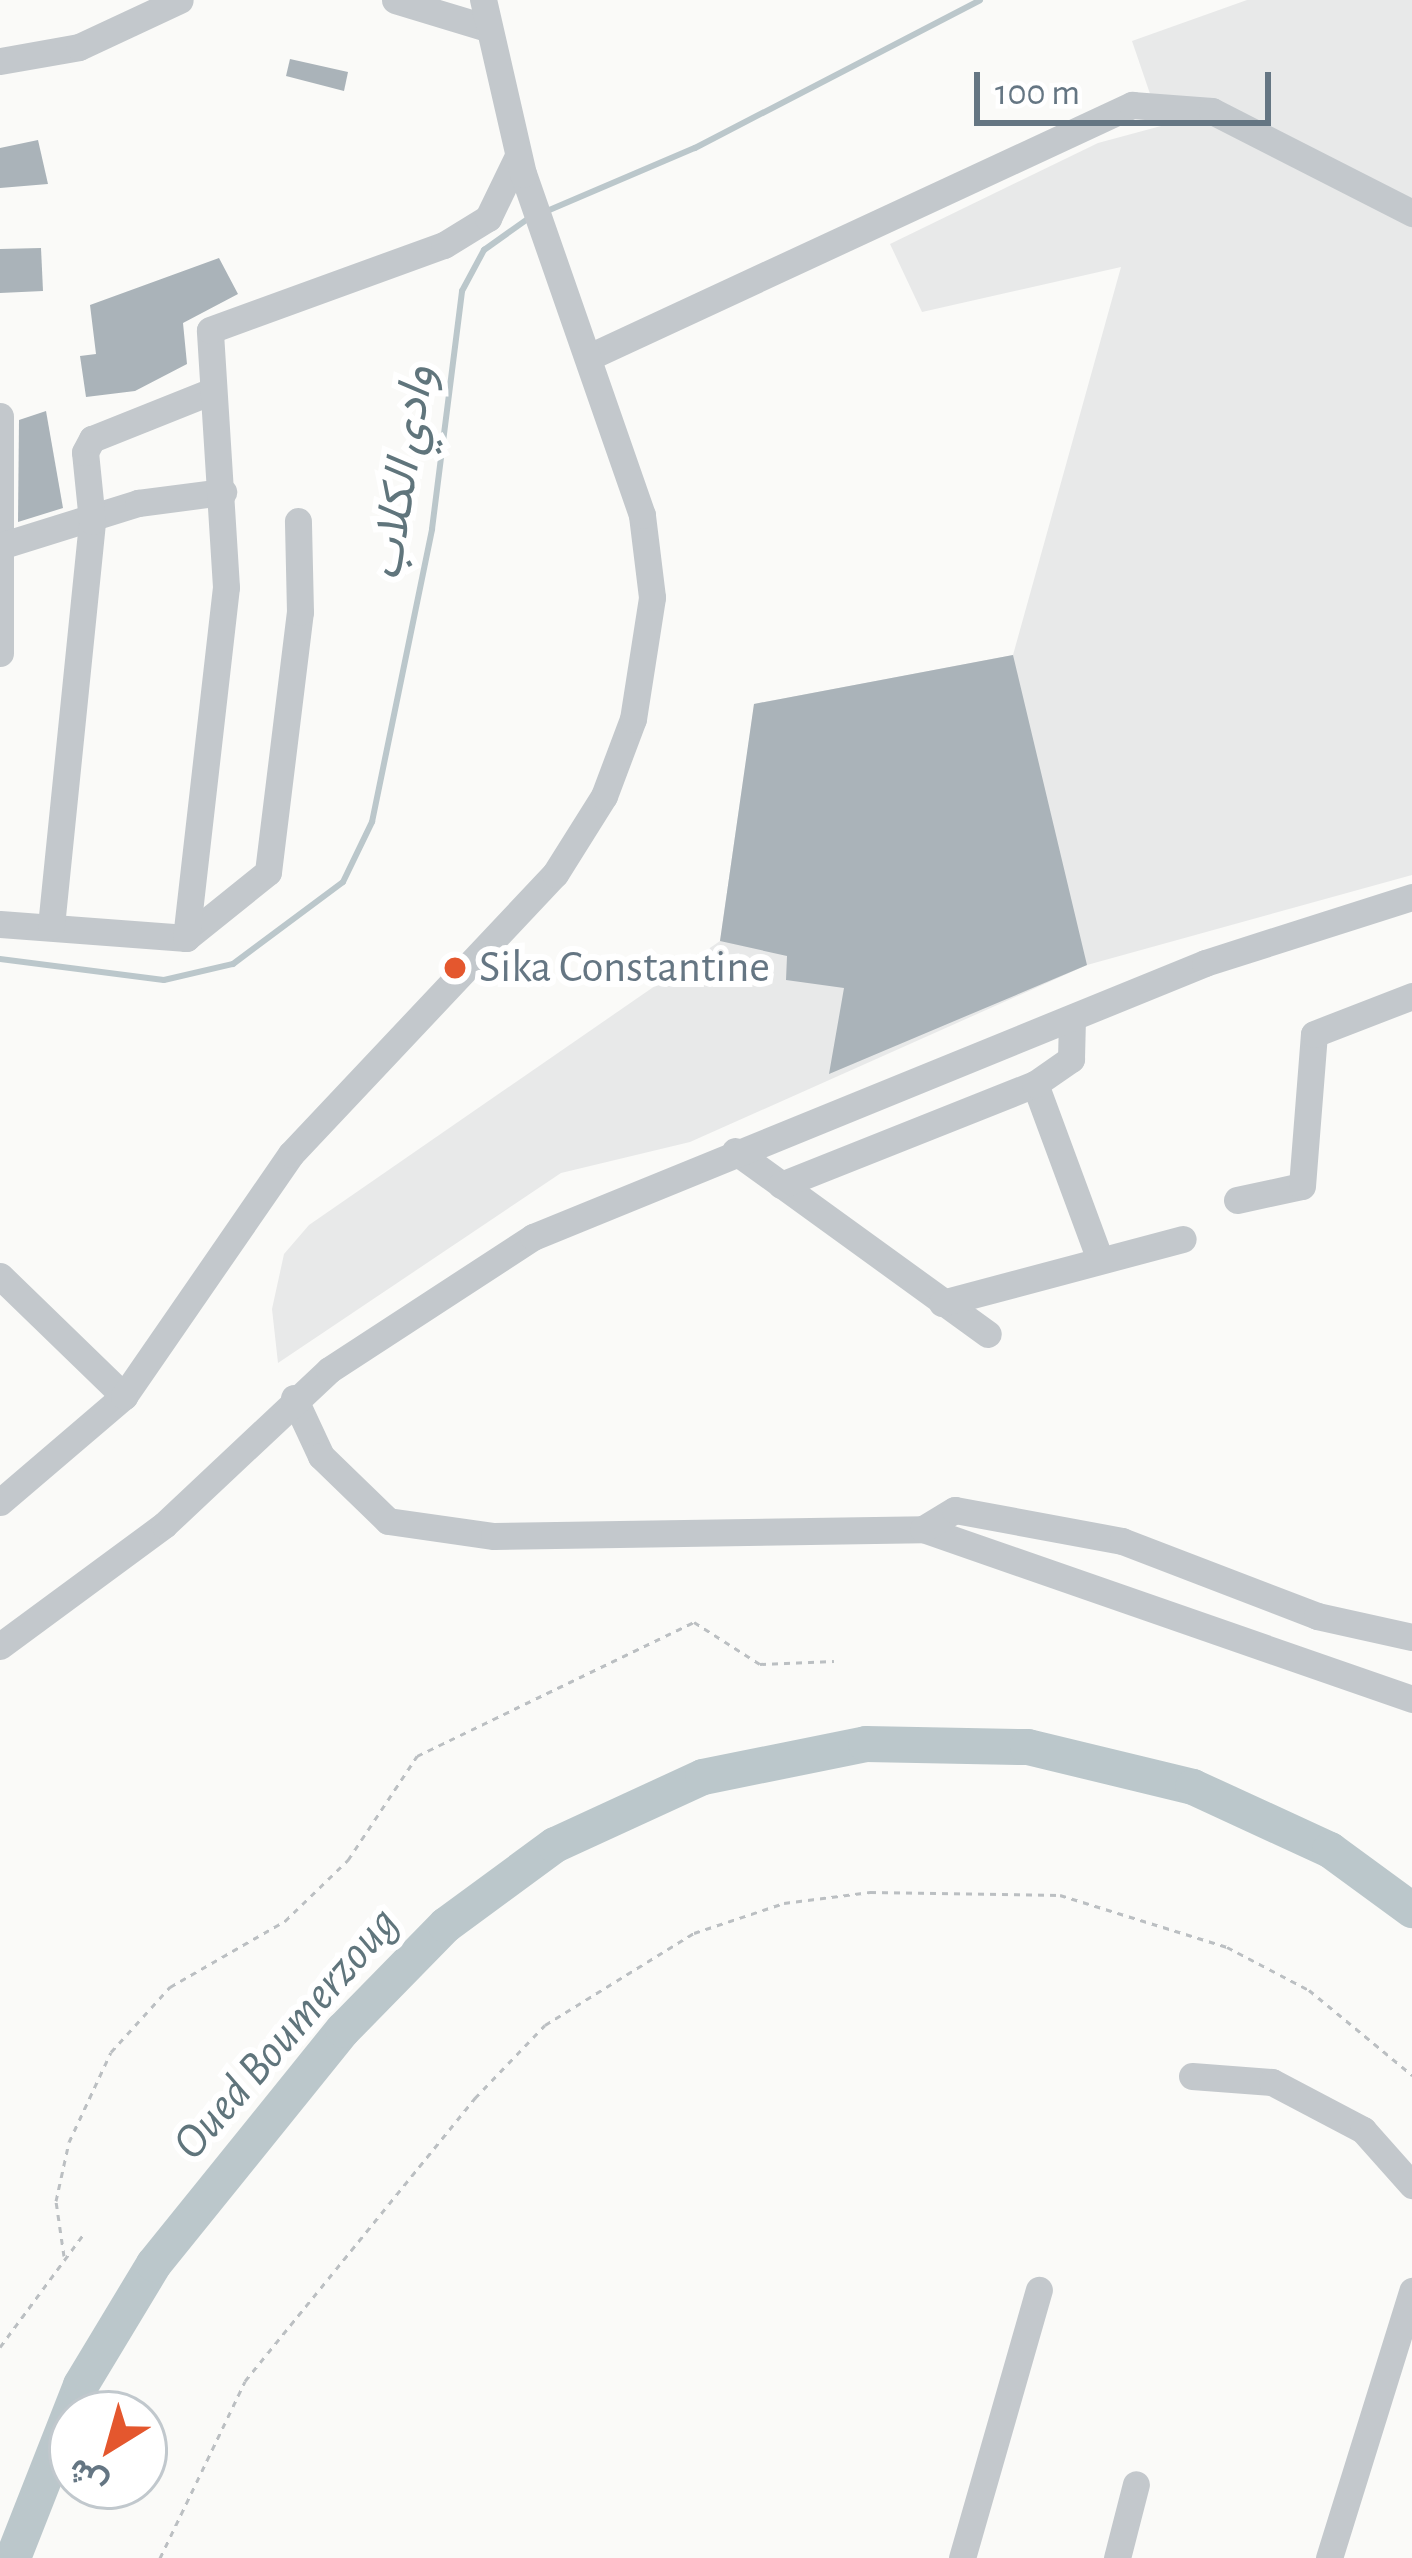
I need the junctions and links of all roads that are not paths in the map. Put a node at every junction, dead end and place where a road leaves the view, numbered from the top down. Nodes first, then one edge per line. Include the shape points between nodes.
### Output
1 (180, 0) edge
2 (394, 0) edge
3 (484, 14) edge
4 (0, 61) edge
5 (520, 165) junction
6 (1412, 213) edge
7 (589, 356) junction
8 (207, 393) junction
9 (0, 416) edge
10 (223, 492) junction
11 (92, 521) junction
12 (298, 521) dead end
13 (1, 546) edge
14 (0, 653) edge
15 (1412, 898) edge
16 (0, 924) edge
17 (51, 926) junction
18 (186, 938) junction
19 (1412, 996) edge
20 (1072, 1018) junction
21 (1035, 1084) junction
22 (735, 1151) junction
23 (781, 1185) junction
24 (1238, 1200) dead end
25 (1184, 1239) dead end
26 (1099, 1257) junction
27 (0, 1276) edge
28 (942, 1303) junction
29 (988, 1334) dead end
30 (124, 1396) junction
31 (294, 1398) junction
32 (0, 1502) edge
33 (923, 1529) junction
34 (1412, 1636) edge
35 (0, 1646) edge
36 (1412, 1700) edge
37 (1192, 2076) dead end
38 (1412, 2185) edge
39 (1039, 2290) dead end
40 (1412, 2291) edge
41 (1136, 2484) dead end
42 (962, 2558) edge
43 (1117, 2558) edge
44 (1329, 2558) edge

1 - 4 street via 80,47
2 - 3 street
3 - 5 street
5 - 7 street
5 - 8 street via 488,218 444,245 209,331
6 - 7 street via 1212,111 1132,105
7 - 30 street via 642,515 652,598 633,718 604,796 555,874 291,1154
8 - 10 street
8 - 11 street via 92,439
9 - 13 street
10 - 11 street
10 - 18 street via 226,586
11 - 13 street
11 - 17 street
12 - 18 street via 300,612 268,872
13 - 14 street
15 - 20 street
16 - 17 street
17 - 18 street
19 - 24 street via 1313,1034 1302,1186
20 - 21 street via 1071,1059
20 - 22 street
21 - 23 street
21 - 26 street
22 - 23 street
22 - 31 street via 533,1238
23 - 28 street
25 - 26 street
26 - 28 street
27 - 30 street
28 - 29 street
30 - 32 street
31 - 33 street via 321,1456 388,1521 494,1536
31 - 35 street via 164,1525
33 - 34 street via 955,1510 1121,1540 1316,1616
33 - 36 street
37 - 38 street via 1272,2082 1363,2130
39 - 42 street
40 - 44 street
41 - 43 street

